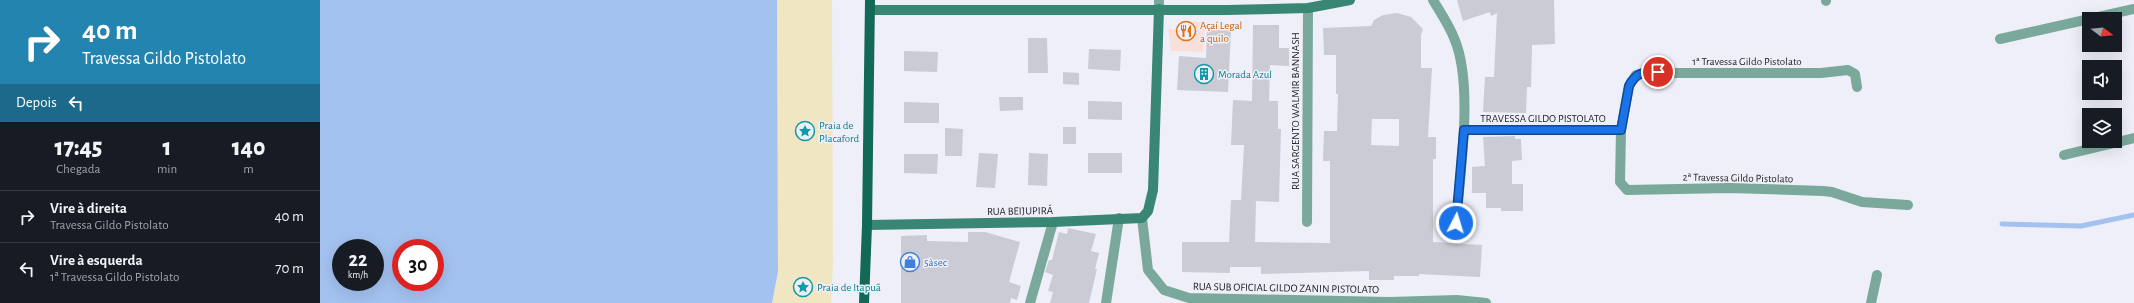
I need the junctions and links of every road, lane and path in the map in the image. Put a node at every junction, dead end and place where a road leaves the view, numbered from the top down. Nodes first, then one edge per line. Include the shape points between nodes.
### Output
1 (1350, 0) edge
2 (1433, 0) edge
3 (1308, 4) edge
4 (870, 5) edge
5 (1159, 5) edge
6 (2134, 9) edge
7 (2000, 39) dead end
8 (1857, 87) dead end
9 (1464, 130) junction
10 (1621, 130) junction
11 (2134, 138) edge
12 (2064, 155) dead end
13 (1908, 205) dead end
14 (1120, 218) junction
15 (1142, 218) junction
16 (1053, 222) junction
17 (1307, 222) dead end
18 (1456, 223) dead end
19 (867, 225) junction
20 (1877, 275) dead end
21 (864, 303) edge
22 (1030, 303) edge
23 (1106, 303) edge
24 (1486, 303) edge
25 (1871, 303) edge

1 - 3 main road
2 - 9 street via 1454,38 1461,63
3 - 5 main road
3 - 17 street, RUA SARGENTO WALMIR BANNASH
4 - 5 main road
4 - 19 main road
5 - 15 main road via 1153,190 1148,211
6 - 7 street
8 - 10 street, 1ª Travessa Gildo Pistolato via 1853,71 1643,72 1636,75 1629,86
9 - 10 street, TRAVESSA GILDO PISTOLATO
9 - 18 street
10 - 13 street, 2ª Travessa Gildo Pistolato via 1620,182 1627,190 1730,188 1823,191 1862,202
11 - 12 street
14 - 15 main road, RUA BEIJUPIRÁ
14 - 16 main road, RUA BEIJUPIRÁ
14 - 23 street
15 - 24 street, RUA SUB OFICIAL GILDO ZANIN PISTOLATO via 1148,270 1164,290 1189,298 1389,302 1457,300
16 - 19 main road, RUA BEIJUPIRÁ
16 - 22 street
19 - 21 main road
20 - 25 street

